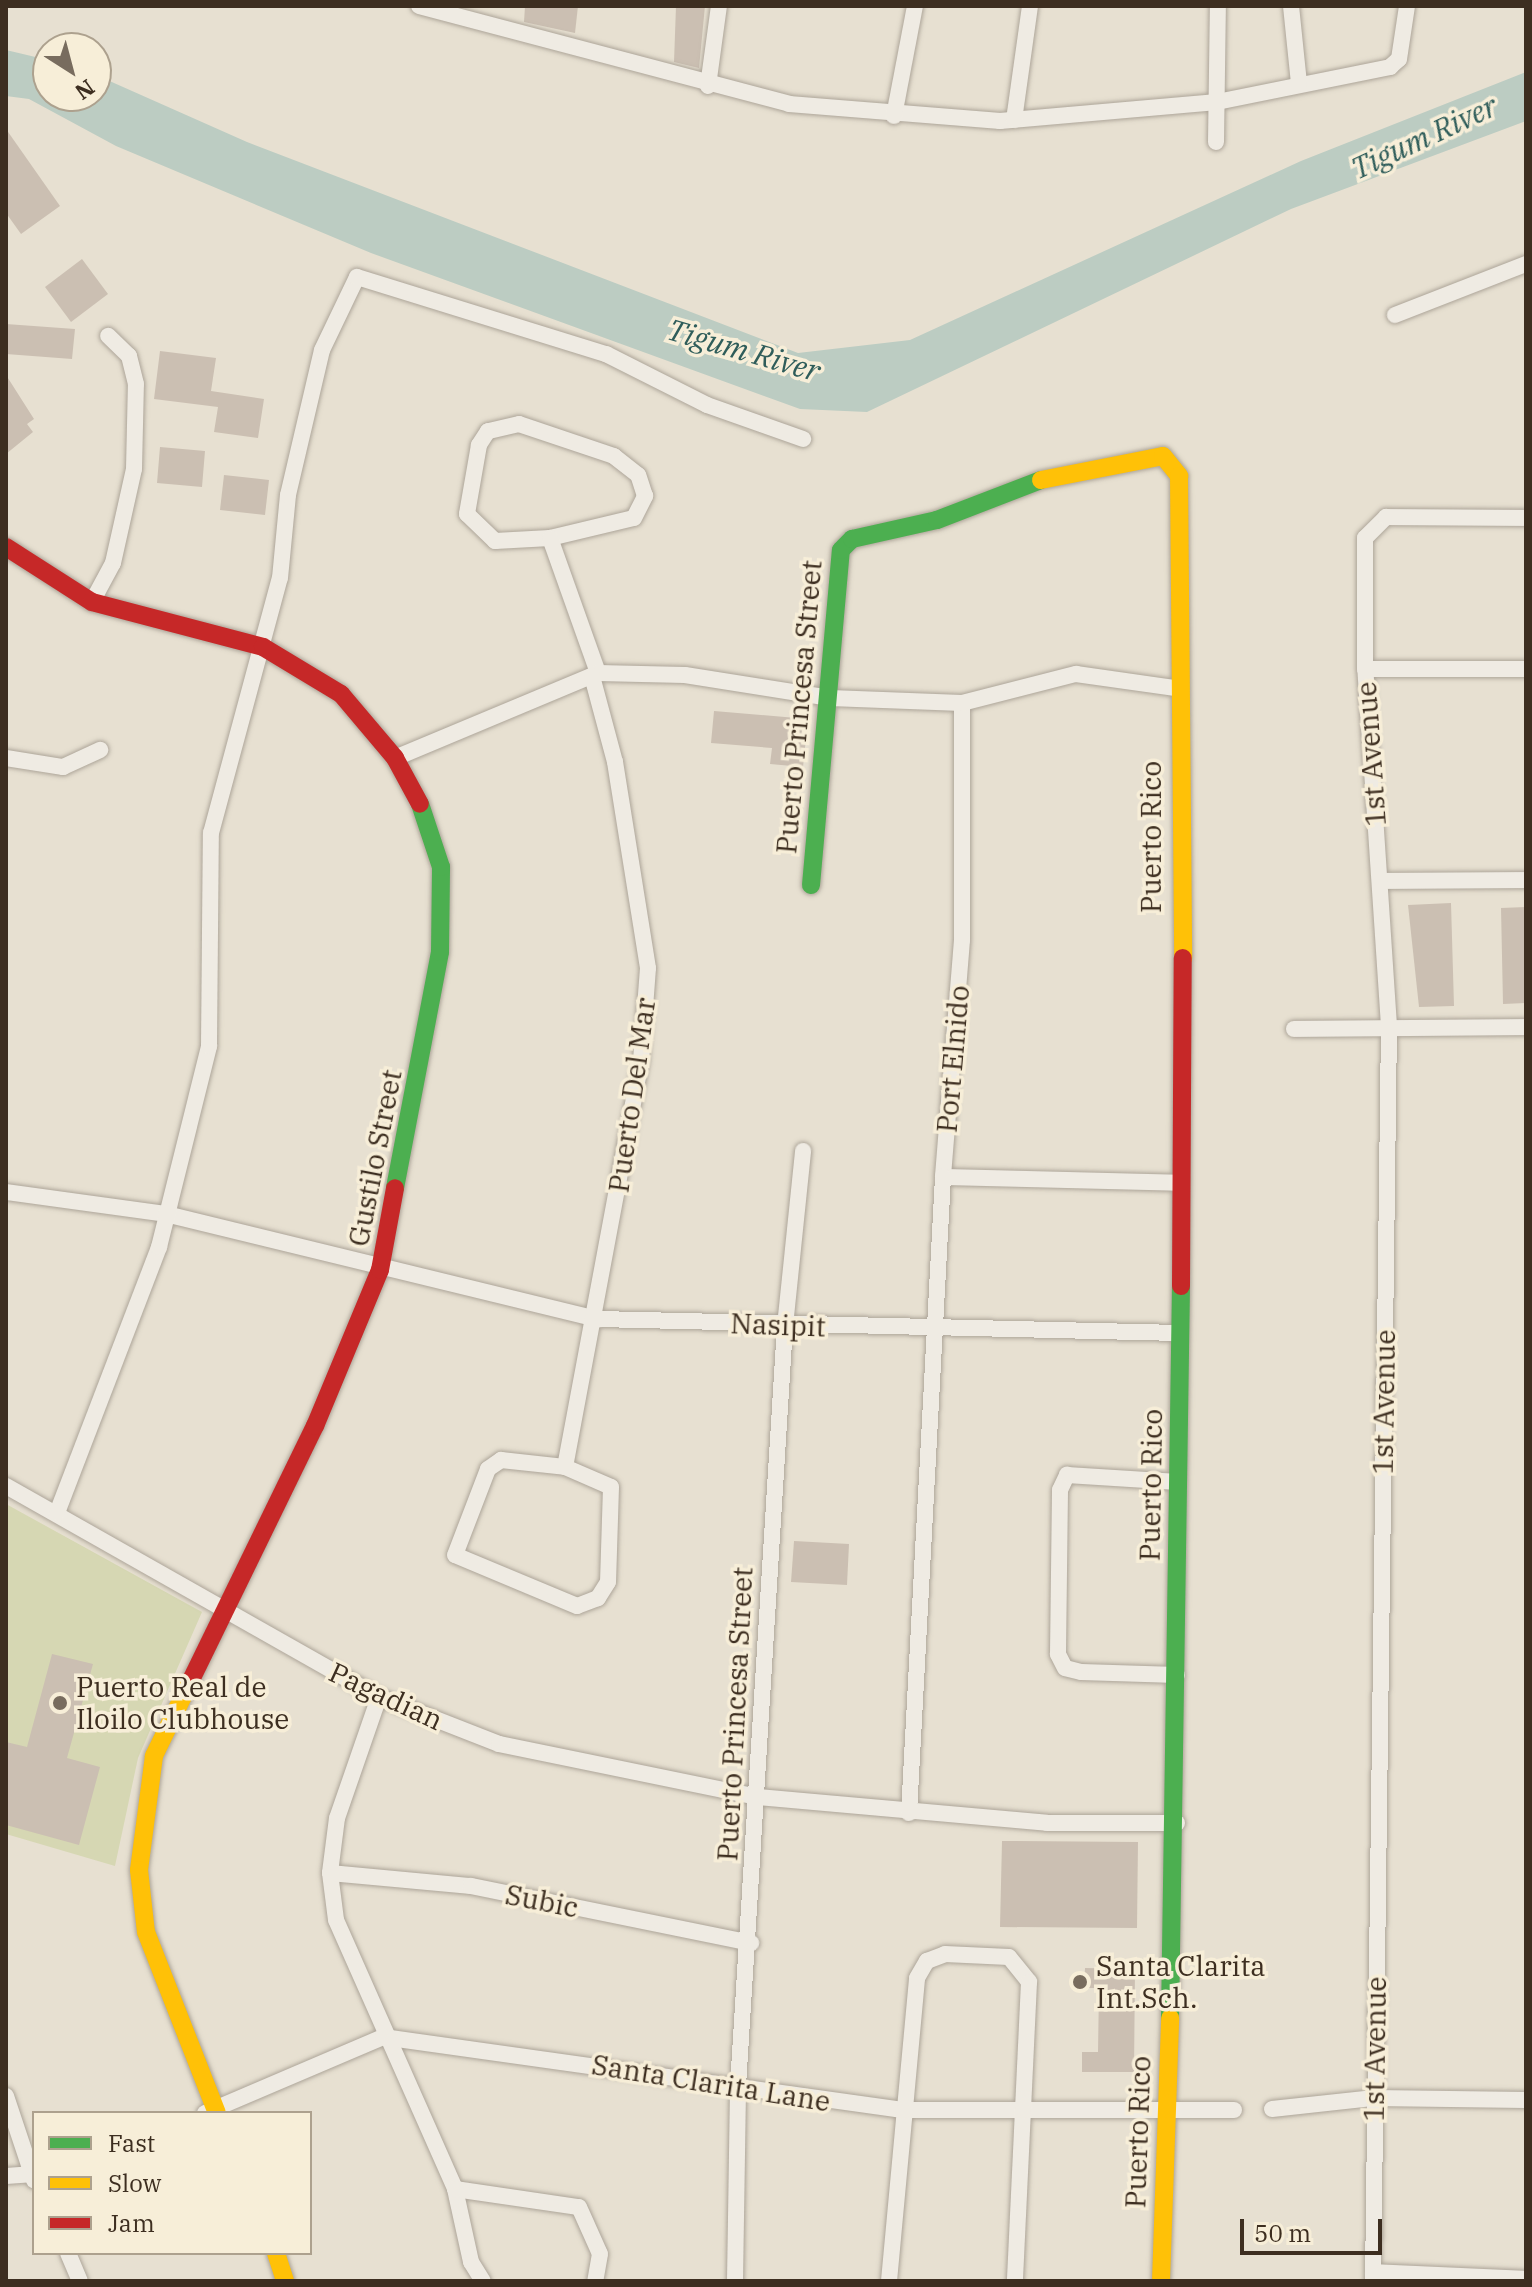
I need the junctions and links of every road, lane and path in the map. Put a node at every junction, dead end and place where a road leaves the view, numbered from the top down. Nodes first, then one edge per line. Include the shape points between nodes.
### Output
1 (419, 6) edge
2 (719, 6) edge
3 (915, 6) edge
4 (1030, 6) edge
5 (1218, 6) edge
6 (1291, 6) edge
7 (1407, 6) edge
8 (1299, 84) junction
9 (708, 86) junction
10 (1217, 102) junction
11 (894, 116) junction
12 (1014, 120) junction
13 (1216, 142) dead end
14 (1526, 264) edge
15 (1395, 315) dead end
16 (108, 336) dead end
17 (803, 439) dead end
18 (1526, 518) edge
19 (550, 538) junction
20 (852, 539) joint
21 (6, 547) edge
22 (92, 602) junction
23 (263, 647) junction
24 (1365, 669) junction
25 (1526, 669) edge
26 (595, 675) junction
27 (1181, 689) junction
28 (830, 698) junction
29 (962, 703) junction
30 (100, 750) dead end
31 (6, 758) edge
32 (395, 758) junction
33 (1526, 880) edge
34 (1381, 881) junction
35 (811, 885) dead end
36 (1389, 1026) junction
37 (1526, 1027) edge
38 (1294, 1029) dead end
39 (803, 1151) dead end
40 (943, 1177) junction
41 (1181, 1183) junction
42 (6, 1192) edge
43 (166, 1214) junction
44 (380, 1270) junction
45 (598, 1319) junction
46 (785, 1326) junction
47 (940, 1328) junction
48 (1181, 1333) junction
49 (565, 1467) junction
50 (1178, 1482) junction
51 (6, 1486) edge
52 (57, 1513) junction
53 (225, 1604) junction
54 (1177, 1675) junction
55 (379, 1697) junction
56 (758, 1797) junction
57 (909, 1813) junction
58 (1177, 1823) junction
59 (330, 1873) junction
60 (751, 1943) junction
61 (383, 2037) junction
62 (738, 2086) junction
63 (6, 2096) edge
64 (1374, 2098) junction
65 (1526, 2100) edge
66 (1166, 2106) junction
67 (1272, 2109) dead end
68 (903, 2110) junction
69 (1019, 2110) junction
70 (1234, 2110) dead end
71 (212, 2111) edge
72 (32, 2174) edge
73 (6, 2176) edge
74 (32, 2177) edge
75 (455, 2189) junction
76 (69, 2255) edge
77 (277, 2255) edge
78 (1373, 2276) edge
79 (1526, 2279) edge
80 (80, 2281) edge
81 (285, 2281) edge
82 (483, 2281) edge
83 (595, 2281) edge
84 (735, 2281) edge
85 (889, 2281) edge
86 (1015, 2281) edge
87 (1161, 2281) edge

1 - 9 street
2 - 9 street
3 - 11 street
4 - 12 street
5 - 10 street
6 - 8 street
7 - 8 street via 1395,64
8 - 10 street
9 - 11 street
10 - 12 street
10 - 13 street
11 - 12 street
14 - 15 street
16 - 22 street via 129,356 136,384 134,469 113,563
17 - 23 street via 707,405 606,354 357,277 322,350
18 - 24 street, 1st Avenue via 1386,517 1371,524 1365,538
19 - 19 street via 495,541 467,514 479,445 488,431 519,424 614,456 638,475 645,496 634,518
19 - 26 street, Puerto Del Mar
20 - 27 street, Puerto Rico via 937,520 1062,472 1163,456 1179,476
20 - 28 street, Puerto Princesa Street via 835,567
21 - 22 street, Gustilo Street
22 - 23 street, Gustilo Street
23 - 32 street, Gustilo Street via 341,694
23 - 43 street via 247,684 211,833 214,1006
24 - 25 street
24 - 34 street, 1st Avenue
26 - 28 street via 685,675
26 - 32 street
26 - 45 street, Puerto Del Mar via 615,762 648,968 641,1061
27 - 29 street via 1076,674
27 - 41 street, Puerto Rico
28 - 29 street
28 - 35 street, Puerto Princesa Street
29 - 40 street, Port Elnido via 962,940
30 - 31 street via 63,767
32 - 44 street, Gustilo Street via 430,823 442,903 424,1050
33 - 34 street
34 - 36 street, 1st Avenue
36 - 37 street
36 - 38 street
36 - 64 street, 1st Avenue
39 - 46 street, Puerto Princesa Street
40 - 41 street
40 - 47 street, Port Elnido
41 - 48 street, Puerto Rico
42 - 43 street
43 - 44 street
43 - 52 street
44 - 45 street, Nasipit
44 - 53 street, Gustilo Street via 315,1426
45 - 46 street, Nasipit
45 - 49 street, Puerto Del Mar
46 - 47 street, Nasipit
46 - 56 street, Puerto Princesa Street
47 - 48 street, Nasipit
47 - 57 street, Port Elnido
48 - 50 street, Puerto Rico
49 - 49 street via 501,1460 488,1469 454,1545 461,1563 577,1606 598,1598 608,1582 611,1487
50 - 54 street, Puerto Rico
50 - 54 street via 1067,1475 1060,1490 1058,1654 1065,1668 1081,1672
51 - 52 street, Pagadian
52 - 53 street, Pagadian
53 - 55 street, Pagadian via 263,1636
53 - 71 street, Gustilo Street via 154,1756 139,1870 146,1932
54 - 58 street, Puerto Rico
55 - 56 street, Pagadian via 572,1764
55 - 59 street via 347,1779
56 - 57 street, Pagadian
56 - 60 street, Puerto Princesa Street
57 - 58 street, Pagadian
58 - 66 street, Puerto Rico
59 - 60 street, Subic via 471,1886
59 - 61 street via 336,1920
60 - 62 street, Puerto Princesa Street
61 - 62 street, Santa Clarita Lane
61 - 71 street
61 - 75 street
62 - 68 street, Santa Clarita Lane
62 - 84 street, Puerto Princesa Street
63 - 72 street
64 - 65 street
64 - 67 street
64 - 78 street, 1st Avenue
66 - 69 street, Santa Clarita Lane
66 - 70 street, Santa Clarita Lane
66 - 87 street, Puerto Rico
68 - 69 street, Santa Clarita Lane
68 - 69 street via 917,1978 927,1961 945,1954 1009,1957 1023,1967 1029,1982
68 - 85 street
69 - 86 street
73 - 74 street
75 - 82 street via 471,2262
75 - 83 street via 579,2207 600,2254
76 - 80 street
77 - 81 street
78 - 79 street

